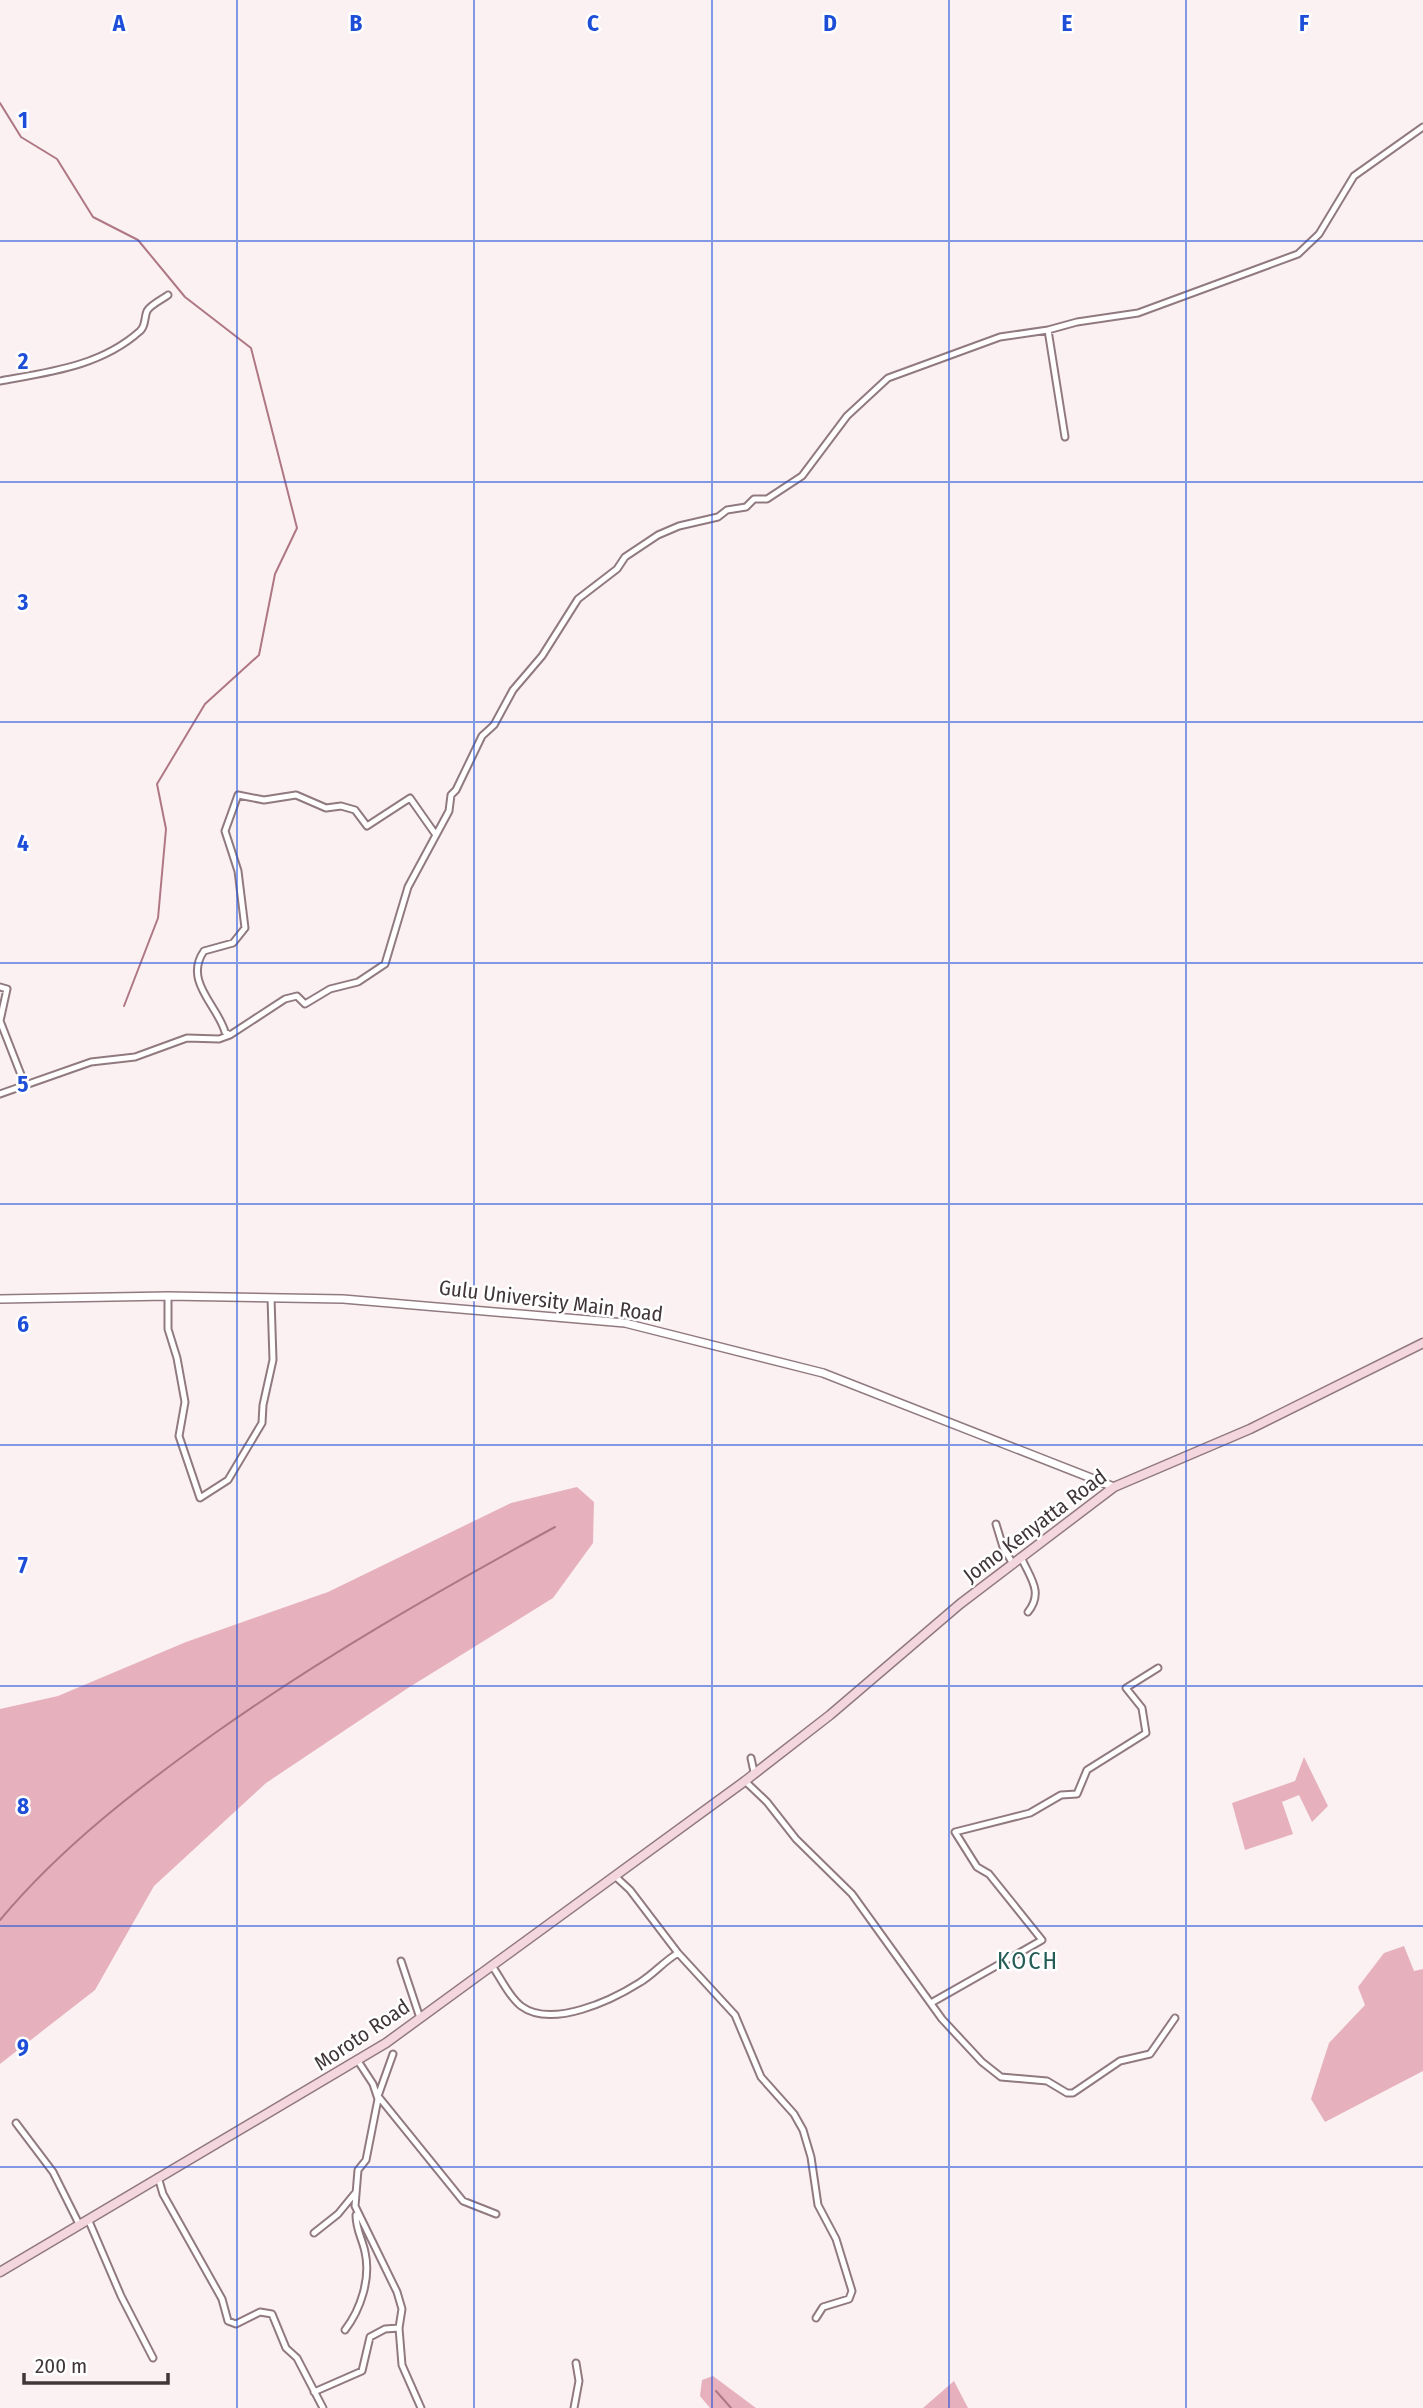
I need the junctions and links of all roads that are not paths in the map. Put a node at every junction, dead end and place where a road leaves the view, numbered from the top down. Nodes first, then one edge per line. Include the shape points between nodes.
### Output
1 (1423, 127) edge
2 (168, 295) dead end
3 (1048, 330) junction
4 (0, 381) edge
5 (1065, 437) dead end
6 (436, 835) junction
7 (0, 987) edge
8 (230, 1035) junction
9 (26, 1085) junction
10 (0, 1094) edge
11 (168, 1296) junction
12 (271, 1298) junction
13 (0, 1299) edge
14 (1423, 1343) edge
15 (1114, 1487) junction
16 (996, 1524) dead end
17 (1021, 1557) junction
18 (1013, 1564) junction
19 (1028, 1612) dead end
20 (1158, 1668) dead end
21 (751, 1759) dead end
22 (754, 1772) junction
23 (745, 1781) junction
24 (724, 1797) joint
25 (616, 1877) junction
26 (678, 1953) junction
27 (401, 1961) dead end
28 (492, 1966) junction
29 (932, 2003) junction
30 (420, 2018) junction
31 (1175, 2018) dead end
32 (393, 2054) dead end
33 (358, 2061) junction
34 (378, 2096) junction
35 (16, 2123) dead end
36 (158, 2177) junction
37 (356, 2192) junction
38 (356, 2212) junction
39 (496, 2214) dead end
40 (88, 2219) junction
41 (79, 2224) junction
42 (314, 2233) dead end
43 (0, 2272) edge
44 (816, 2318) dead end
45 (399, 2328) junction
46 (345, 2330) dead end
47 (153, 2358) dead end
48 (576, 2363) dead end
49 (314, 2392) junction
50 (323, 2408) edge
51 (421, 2408) edge
52 (574, 2408) edge

1 - 3 street via 1354,176 1319,234 1298,254 1139,313
2 - 4 street via 149,309 139,332 106,356
3 - 5 street
3 - 6 street via 1000,337 888,378 847,416 802,476 776,494 718,517 679,526 625,557 617,569 578,599 542,656 513,690 494,725 482,736
6 - 8 street via 408,887 385,964 358,982 330,989 305,1004 297,996 285,999
6 - 8 street via 410,798 367,826 355,810 326,808 296,795 264,800 238,795 225,831 238,871 245,929 233,943 204,951 199,960 202,993
7 - 9 street via 8,994 1,1025
8 - 9 street via 187,1038 135,1057 91,1062
9 - 10 street
11 - 12 street, Gulu University Main Road
11 - 12 street via 168,1329 185,1402 179,1436 200,1498 228,1480 262,1423 273,1360
11 - 13 street, Gulu University Main Road
12 - 15 street, Gulu University Main Road via 522,1312 625,1323 677,1334 823,1373
14 - 15 main road, Jomo Kenyatta Road via 1250,1429
15 - 17 main road, Jomo Kenyatta Road
16 - 18 street
17 - 18 main road, Jomo Kenyatta Road
17 - 19 street via 1036,1586 1036,1601
18 - 22 main road, Jomo Kenyatta Road
20 - 29 street via 1126,1688 1142,1708 1146,1732 1087,1770 1077,1794 1061,1795 1030,1813 955,1832 976,1867 989,1874 1042,1940
21 - 22 street
22 - 23 main road, Jomo Kenyatta Road
23 - 24 main road, Jomo Kenyatta Road
23 - 29 street via 852,1894
24 - 25 main road, Moroto Road
25 - 26 street via 631,1889
25 - 28 main road, Moroto Road
26 - 28 street via 640,1983 603,2003 550,2013 520,2005
26 - 44 street via 735,2015 755,2068 803,2130 818,2205 836,2239 852,2291 849,2299 823,2307
27 - 30 street
28 - 30 main road, Moroto Road
29 - 31 street via 945,2023 996,2073 1047,2081 1069,2093 1120,2060 1150,2054
30 - 33 main road, Moroto Road
32 - 34 street
33 - 34 street
33 - 36 main road, Moroto Road
34 - 37 street
34 - 39 street via 463,2201
35 - 41 street via 53,2172
36 - 40 main road, Moroto Road
36 - 49 street via 222,2299 228,2321 236,2324 269,2312
37 - 38 street
37 - 42 street
38 - 45 street via 397,2292
38 - 46 street via 356,2231 368,2270 356,2315
40 - 41 main road, Moroto Road
40 - 47 street
41 - 43 main road, Moroto Road
45 - 49 street via 370,2337 362,2371
45 - 51 street via 402,2365
48 - 52 street via 579,2381
49 - 50 street

